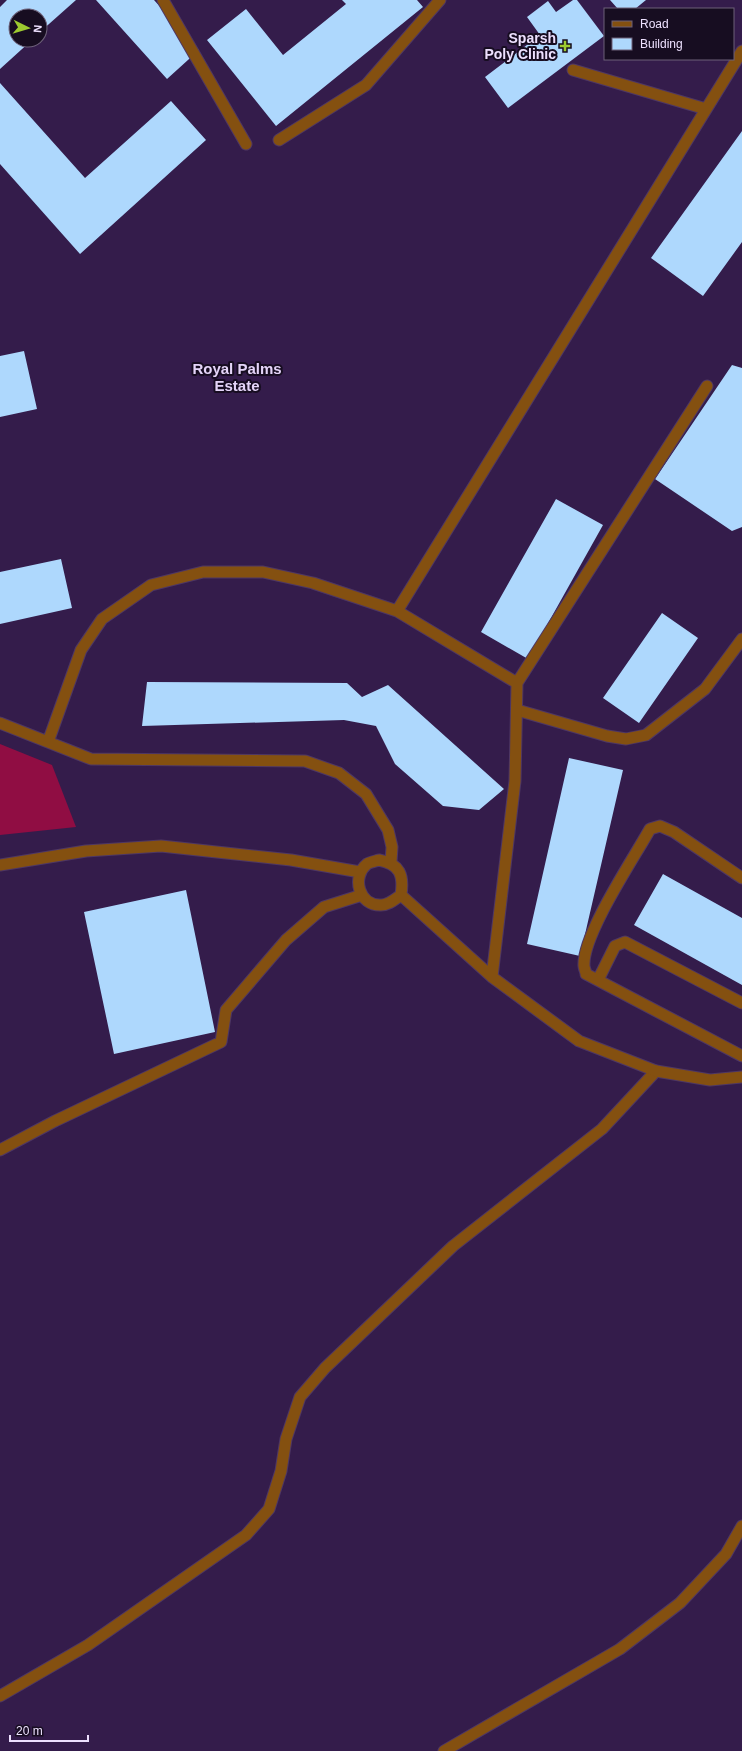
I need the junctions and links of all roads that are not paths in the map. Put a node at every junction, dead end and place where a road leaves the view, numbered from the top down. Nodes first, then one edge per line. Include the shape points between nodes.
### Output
1 (163, 0) edge
2 (440, 0) edge
3 (742, 51) edge
4 (573, 70) dead end
5 (706, 109) junction
6 (279, 140) dead end
7 (246, 144) dead end
8 (707, 386) dead end
9 (397, 611) junction
10 (742, 639) edge
11 (517, 683) junction
12 (517, 710) junction
13 (0, 723) edge
14 (48, 742) junction
15 (391, 862) junction
16 (0, 865) edge
17 (360, 872) junction
18 (742, 878) edge
19 (362, 895) junction
20 (401, 895) junction
21 (492, 977) junction
22 (598, 980) junction
23 (742, 1003) edge
24 (742, 1056) edge
25 (656, 1071) junction
26 (742, 1077) edge
27 (0, 1150) edge
28 (742, 1526) edge
29 (0, 1696) edge
30 (444, 1751) edge

1 - 7 street
2 - 6 street via 366,85
3 - 5 street
4 - 5 street
5 - 9 street
8 - 11 street
9 - 11 street
9 - 14 street via 313,583 263,572 203,572 151,585 102,620 81,650
10 - 12 street via 705,689 646,735 626,739 607,736
11 - 12 street
12 - 21 street via 515,781
13 - 14 street
14 - 15 street via 91,759 305,761 339,772 366,794 388,830 392,847
15 - 17 street via 379,860 368,864
15 - 20 street via 399,870 403,881
16 - 17 street via 86,851 161,846 291,860
17 - 19 street via 358,883
18 - 22 street via 674,832 660,826 650,829 599,918 588,948 584,965 586,974
19 - 20 street via 370,902 381,905
19 - 27 street via 324,906 286,940 226,1010 222,1042 55,1121
20 - 21 street
21 - 25 street via 579,1042
22 - 23 street via 615,946 625,942
22 - 24 street
25 - 26 street via 710,1080
25 - 29 street via 602,1129 453,1246 325,1368 300,1397 286,1439 281,1471 268,1509 246,1535 88,1645
28 - 30 street via 726,1554 680,1603 626,1644

